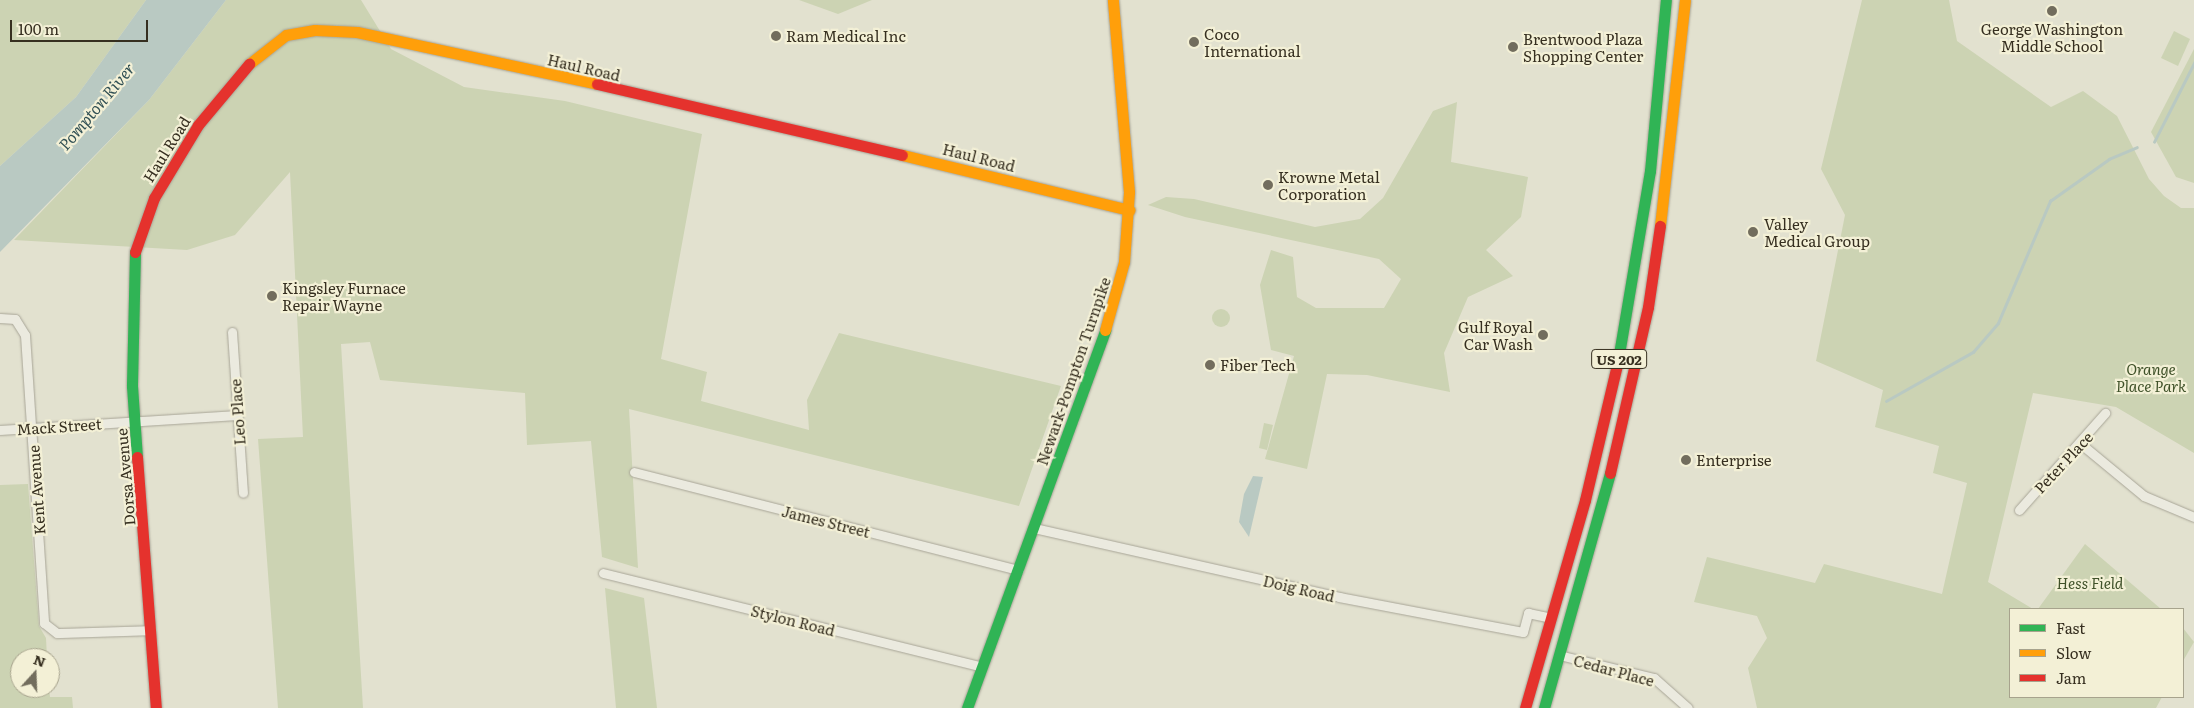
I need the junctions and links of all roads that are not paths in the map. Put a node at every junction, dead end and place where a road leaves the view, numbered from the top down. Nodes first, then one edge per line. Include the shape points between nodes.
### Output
1 (1113, 0) edge
2 (1666, 0) edge
3 (1685, 0) edge
4 (1129, 210) junction
5 (136, 245) joint
6 (0, 318) edge
7 (232, 332) dead end
8 (2105, 412) dead end
9 (237, 415) junction
10 (135, 421) junction
11 (32, 428) junction
12 (0, 430) edge
13 (2081, 444) junction
14 (634, 472) dead end
15 (243, 492) dead end
16 (2019, 510) dead end
17 (2194, 517) edge
18 (1034, 528) junction
19 (1019, 570) junction
20 (603, 573) dead end
21 (1551, 618) junction
22 (151, 630) junction
23 (1559, 656) junction
24 (982, 667) junction
25 (156, 708) edge
26 (967, 708) edge
27 (1525, 708) edge
28 (1544, 708) edge
29 (1688, 708) edge

1 - 4 main road, Newark-Pompton Turnpike
2 - 21 main road, US 202 via 1654,138 1630,304 1593,467
3 - 23 main road, US 202 via 1672,150 1648,307 1606,491
4 - 5 main road, Haul Road via 719,110 356,32 316,30 283,37 230,84 172,165
4 - 18 main road, Newark-Pompton Turnpike via 1124,262 1113,309
5 - 10 main road, Dorsa Avenue via 129,304
6 - 11 street, Kent Avenue via 9,317 20,324 26,346
7 - 9 street, Leo Place
8 - 13 street, Peter Place
9 - 10 street, Mack Street
9 - 15 street, Leo Place
10 - 11 street, Mack Street
10 - 22 main road, Dorsa Avenue
11 - 12 street, Mack Street
11 - 22 street, Kent Avenue via 44,623 51,632
13 - 16 street, Peter Place
13 - 17 street via 2144,496
14 - 19 street, James Street
18 - 19 main road, Newark-Pompton Turnpike
18 - 21 street, Doig Road via 1354,600 1523,632 1528,613
19 - 24 main road, Newark-Pompton Turnpike
20 - 24 street, Stylon Road
21 - 27 main road, US 202
22 - 25 main road, Dorsa Avenue
23 - 28 main road, US 202
23 - 29 street, Cedar Place via 1654,678
24 - 26 main road, Newark-Pompton Turnpike

